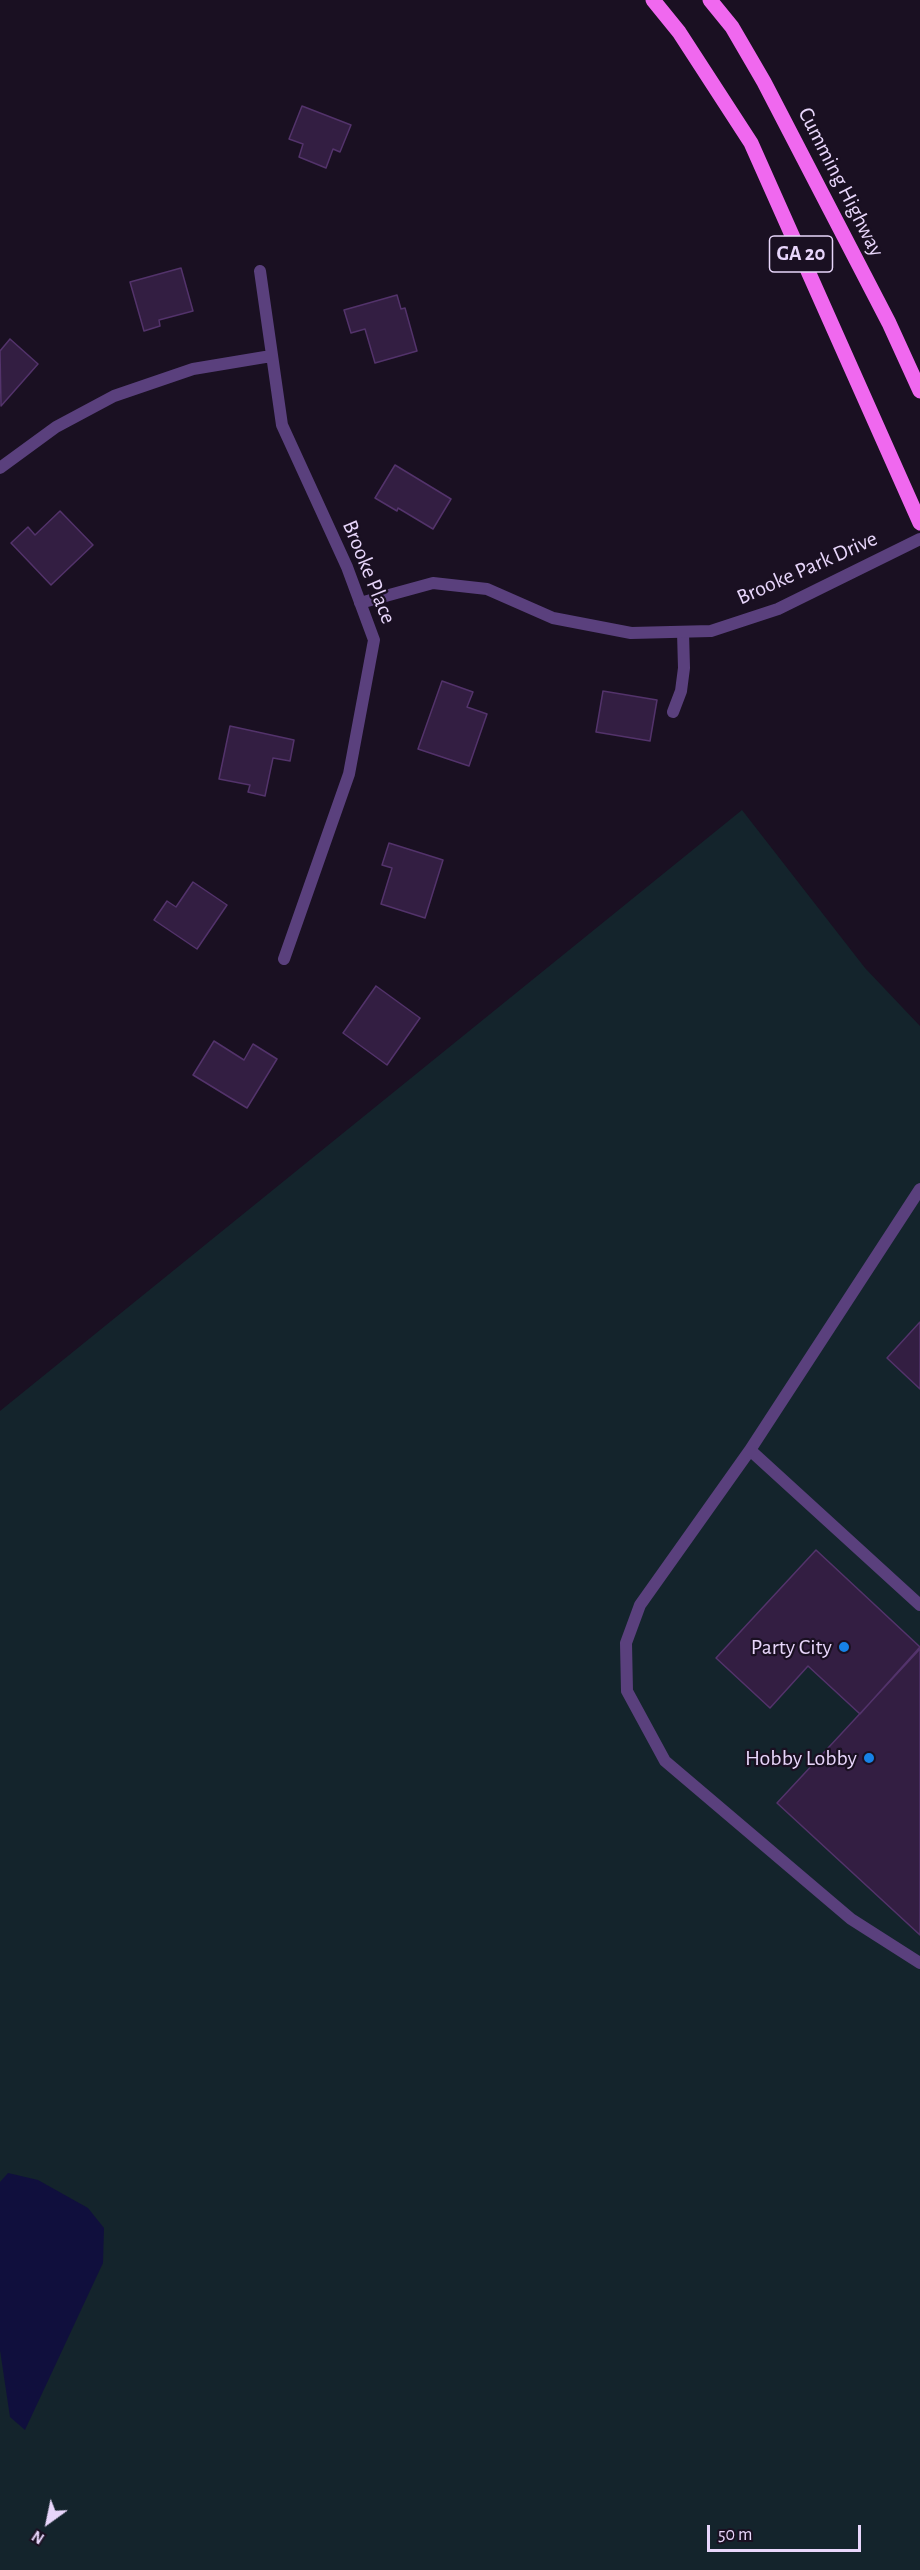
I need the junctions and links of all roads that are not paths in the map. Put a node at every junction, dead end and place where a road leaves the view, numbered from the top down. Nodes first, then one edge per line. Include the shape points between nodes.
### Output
1 (653, 0) edge
2 (710, 0) edge
3 (260, 271) dead end
4 (271, 356) junction
5 (920, 391) edge
6 (0, 468) edge
7 (920, 523) edge
8 (920, 539) edge
9 (360, 603) junction
10 (683, 632) junction
11 (673, 712) dead end
12 (284, 959) dead end
13 (920, 1189) edge
14 (750, 1450) junction
15 (920, 1605) edge
16 (920, 1963) edge

1 - 7 main road, GA 20 via 751,143
2 - 5 main road, Cumming Highway / GA 20 via 732,27 764,82
3 - 4 street, Brooke Place
4 - 6 street via 193,369 114,396 56,427
4 - 9 street, Brooke Place via 282,425
8 - 10 street, Brooke Park Drive via 778,609 711,631
9 - 10 street, Brooke Park Drive via 433,583 487,589 553,618 631,633
9 - 12 street, Brooke Place via 374,640 350,774
10 - 11 street via 682,679
13 - 14 street
14 - 15 street
14 - 16 street via 640,1605 626,1643 627,1691 665,1761 851,1919

